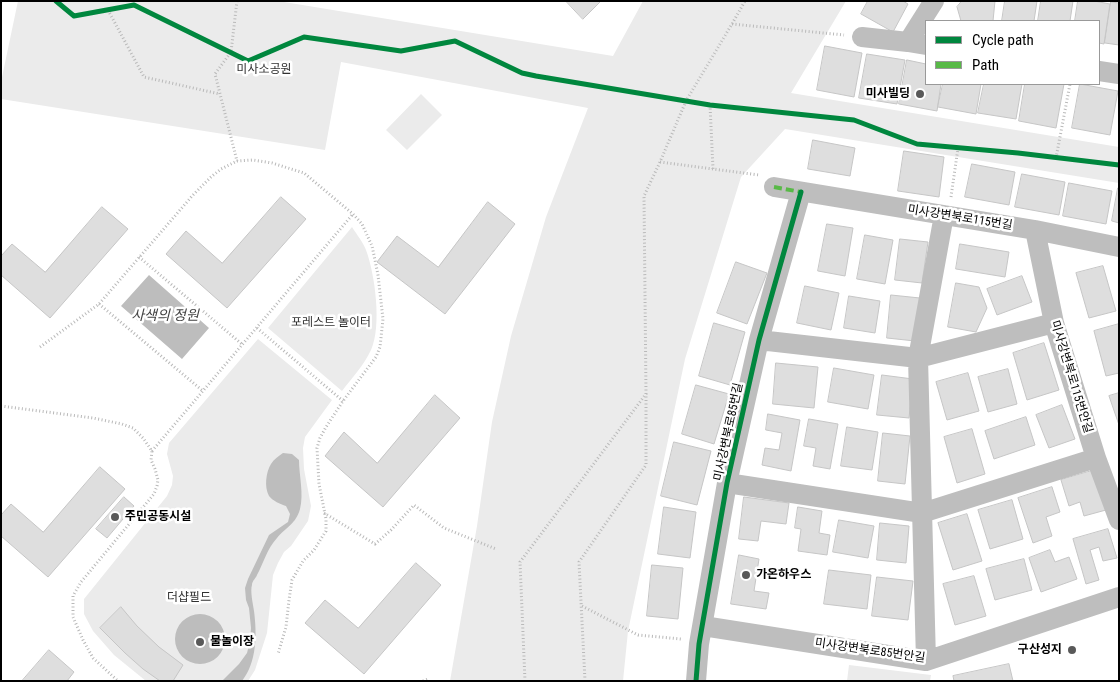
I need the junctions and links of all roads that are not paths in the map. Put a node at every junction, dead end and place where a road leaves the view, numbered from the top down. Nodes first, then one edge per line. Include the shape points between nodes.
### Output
1 (934, 1) edge
2 (926, 20) edge
3 (925, 23) edge
4 (862, 36) road end
5 (917, 43) edge
6 (1100, 71) edge
7 (1119, 74) edge
8 (769, 182) road end
9 (802, 192) junction
10 (947, 209) junction
11 (1035, 230) junction
12 (1119, 247) edge
13 (1054, 323) junction
14 (759, 340) junction
15 (918, 358) junction
16 (1096, 458) junction
17 (727, 483) junction
18 (922, 513) junction
19 (1119, 520) edge
20 (1119, 597) edge
21 (703, 626) junction
22 (926, 661) junction
23 (696, 681) edge

1 - 2 street
3 - 5 street
4 - 5 street
6 - 7 street
8 - 9 street, 미사강변북로115번길
9 - 10 street, 미사강변북로115번길
9 - 14 street, 미사강변북로85번길
10 - 11 street, 미사강변북로115번길
10 - 15 street
11 - 12 street, 미사강변북로115번길
11 - 13 street, 미사강변북로115번안길
13 - 15 street
13 - 16 street, 미사강변북로115번안길
14 - 15 street
14 - 17 street, 미사강변북로85번길
15 - 18 street
16 - 18 street
16 - 19 street, 미사강변북로115번안길
17 - 18 street
17 - 21 street, 미사강변북로85번길
18 - 22 street
20 - 22 street, 미사강변북로85번안길
21 - 22 street, 미사강변북로85번안길
21 - 23 street, 미사강변북로85번길

